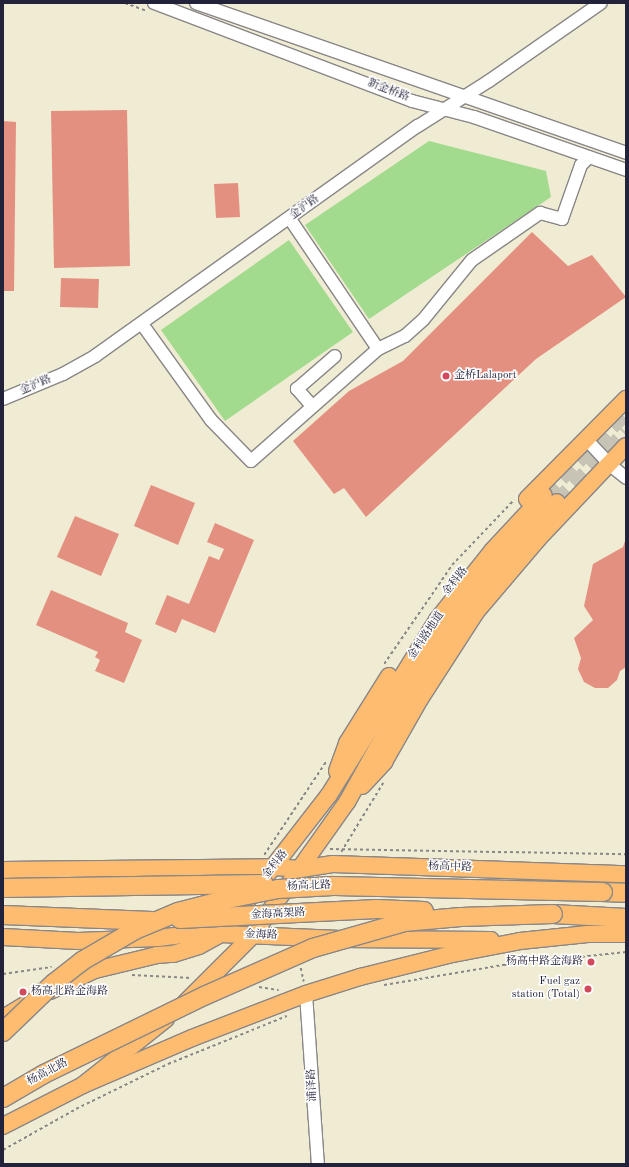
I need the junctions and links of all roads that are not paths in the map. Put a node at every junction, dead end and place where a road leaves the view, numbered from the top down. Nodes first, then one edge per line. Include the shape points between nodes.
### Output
1 (154, 3) edge
2 (196, 3) edge
3 (601, 3) edge
4 (465, 97) junction
5 (446, 110) junction
6 (626, 153) edge
7 (589, 157) junction
8 (626, 170) edge
9 (290, 219) junction
10 (142, 324) junction
11 (378, 349) junction
12 (335, 356) dead end
13 (3, 399) edge
14 (626, 400) edge
15 (312, 406) junction
16 (586, 439) junction
17 (626, 446) edge
18 (609, 464) junction
19 (626, 478) edge
20 (550, 498) tunnel mouth
21 (365, 752) junction
22 (329, 795) junction
23 (347, 802) junction
24 (274, 867) junction
25 (3, 870) edge
26 (301, 870) junction
27 (626, 874) edge
28 (333, 886) junction
29 (3, 888) edge
30 (626, 893) edge
31 (553, 914) junction
32 (3, 915) edge
33 (626, 918) edge
34 (221, 934) junction
35 (626, 934) edge
36 (252, 936) junction
37 (3, 937) edge
38 (520, 941) junction
39 (307, 1001) junction
40 (3, 1018) edge
41 (3, 1032) edge
42 (83, 1085) junction
43 (3, 1098) edge
44 (3, 1126) edge
45 (318, 1164) edge

1 - 5 street, 新金桥路 via 412,101
2 - 4 street, 新金桥路
3 - 4 street, 金沪路
4 - 5 street, 金沪路
4 - 6 street, 新金桥路
5 - 7 street, 新金桥路 via 474,117
5 - 9 street, 金沪路 via 418,126
7 - 8 street, 新金桥路
7 - 11 street via 581,164 562,219 540,213 472,260 423,320 405,336
9 - 10 street, 金沪路
9 - 11 street
10 - 13 street, 金沪路 via 63,374
10 - 15 street via 211,420 251,461
11 - 15 street
12 - 15 street via 296,389
14 - 16 main road, 金科路
16 - 18 street
16 - 22 main road, 金科路 via 493,534 414,634 347,743
17 - 18 main road, 金科路
18 - 19 street
18 - 23 main road, 金科路 via 537,540 476,612 420,699 384,762
20 - 21 main road, 金科路地道 via 492,551 437,620
21 - 22 main road, 金科路
21 - 23 main road, 金科路
22 - 24 main road, 金科路
23 - 26 main road, 金科路
24 - 25 main road
24 - 26 main road, 杨高中路
24 - 34 main road, 金科路
26 - 27 main road, 杨高中路 via 333,864
26 - 36 main road, 金科路
28 - 29 highway, bridge via 218,883
28 - 30 highway, 杨高北路, bridge
28 - 41 highway, 杨高北路, bridge via 278,889 228,899 178,912 135,930 82,961 54,983
31 - 32 highway, 金海高架路, bridge via 377,909 150,921
31 - 33 highway
31 - 43 highway, 杨高北路, bridge via 404,922 313,948 204,996 44,1074
34 - 36 main road, 金海路
34 - 37 main road, 金海路 via 197,933 158,938 78,941
34 - 40 main road via 199,946 173,954 157,955 95,970 34,999
35 - 38 main road via 588,934
36 - 38 main road, 金海路
36 - 42 main road via 209,980 136,1044
38 - 39 main road via 448,955
39 - 42 main road via 206,1032
39 - 45 street, 浦泽路
42 - 44 main road

